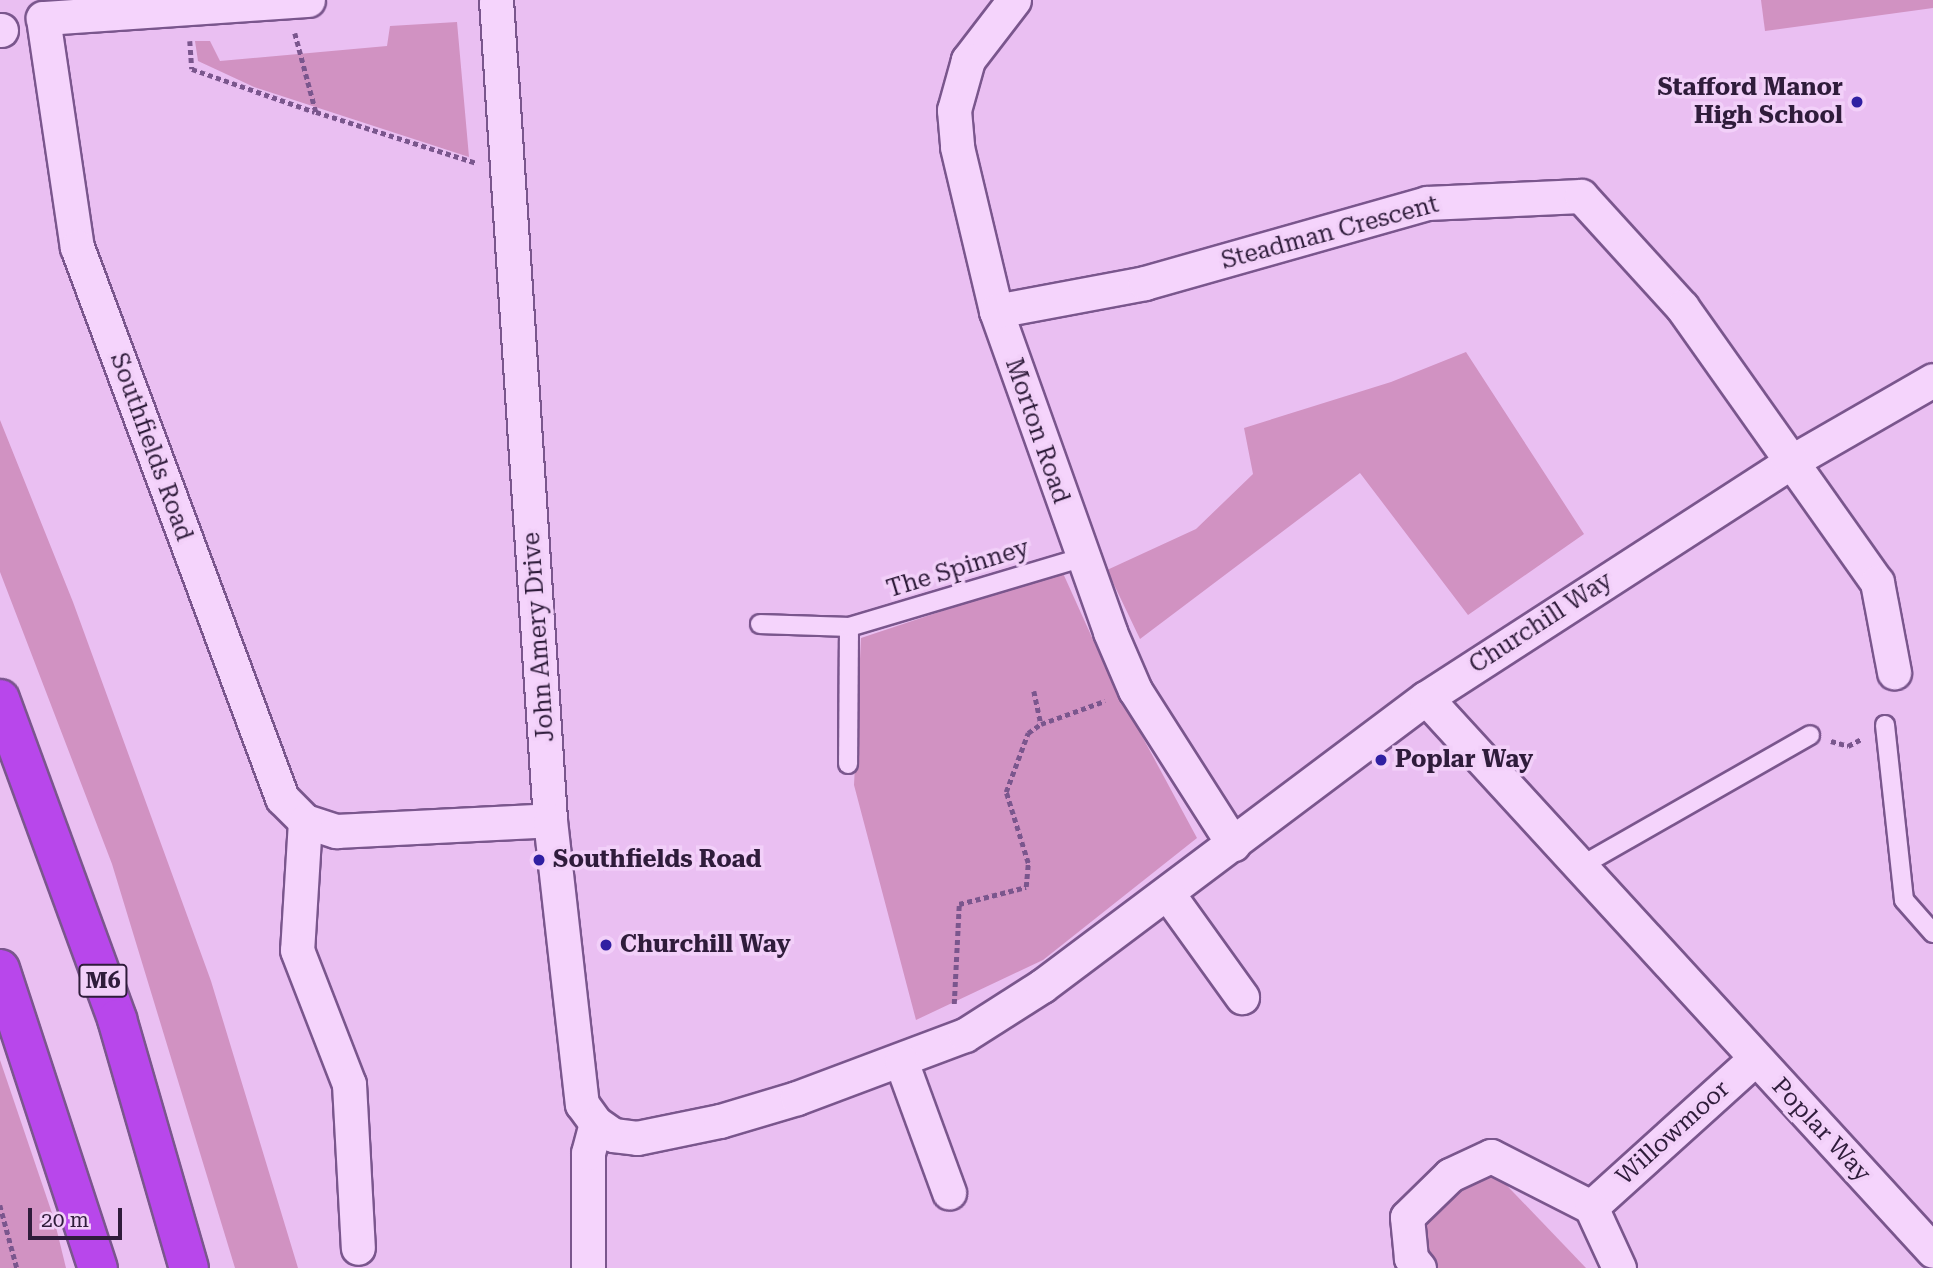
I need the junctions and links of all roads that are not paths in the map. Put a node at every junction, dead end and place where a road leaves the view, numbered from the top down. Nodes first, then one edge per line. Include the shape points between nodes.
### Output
1 (496, 0) edge
2 (1014, 0) edge
3 (297, 1) edge
4 (996, 311) junction
5 (1933, 380) edge
6 (1794, 460) junction
7 (1081, 558) junction
8 (760, 624) dead end
9 (849, 627) junction
10 (1894, 671) dead end
11 (1426, 698) junction
12 (0, 699) edge
13 (1885, 725) dead end
14 (1810, 736) dead end
15 (848, 764) dead end
16 (550, 820) junction
17 (305, 821) junction
18 (1233, 844) junction
19 (1578, 867) junction
20 (1168, 894) junction
21 (1933, 933) edge
22 (0, 969) edge
23 (1242, 997) dead end
24 (1755, 1059) junction
25 (901, 1061) junction
26 (596, 1123) junction
27 (949, 1192) dead end
28 (1591, 1207) junction
29 (358, 1248) dead end
30 (1933, 1251) edge
31 (98, 1268) edge
32 (189, 1268) edge
33 (588, 1268) edge
34 (1419, 1268) edge
35 (1619, 1268) edge

1 - 16 street, John Amery Drive
2 - 4 street, Morton Road via 968,60 954,110 957,147
3 - 17 street, Southfields Road via 43,18 77,247 282,797
4 - 6 street, Steadman Crescent via 1144,284 1427,203 1581,196 1682,307
4 - 7 street, Morton Road
5 - 6 street, Churchill Way
6 - 10 street via 1877,582
6 - 11 street, Churchill Way
7 - 9 lane, The Spinney
7 - 18 street, Morton Road via 1135,690
8 - 9 lane, The Spinney
9 - 15 lane
11 - 18 street, Churchill Way
11 - 19 street, Poplar Way
12 - 32 highway, M6 via 117,1019
13 - 21 lane via 1903,901
14 - 19 lane
16 - 17 street via 336,831
16 - 26 street, John Amery Drive via 582,1104
17 - 29 street via 297,950 349,1084
18 - 20 street, Churchill Way
19 - 24 street, Poplar Way
20 - 23 street
20 - 25 street, Churchill Way via 1017,1004 965,1035
22 - 31 highway
24 - 28 street, Willowmoor
24 - 30 street, Poplar Way
25 - 26 street, Churchill Way via 708,1124 637,1138 613,1135
25 - 27 street
26 - 33 street via 588,1153
28 - 34 street via 1491,1156 1450,1175 1407,1217 1411,1258
28 - 35 street

